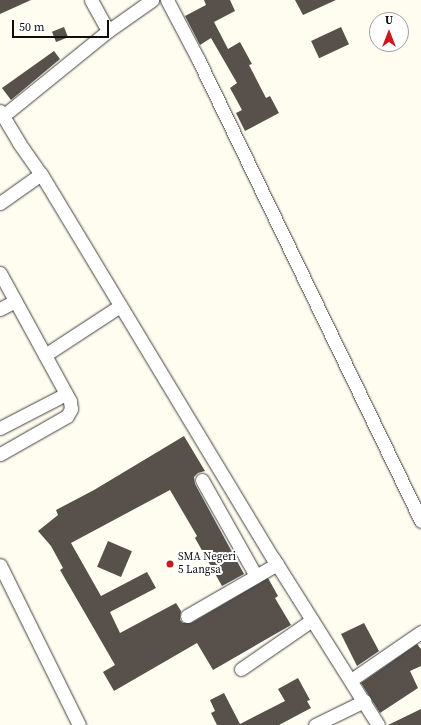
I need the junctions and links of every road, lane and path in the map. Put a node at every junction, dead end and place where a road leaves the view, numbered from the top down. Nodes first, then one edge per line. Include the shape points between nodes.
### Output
1 (91, 0) edge
2 (152, 0) edge
3 (167, 0) edge
4 (108, 32) junction
5 (1, 114) edge
6 (41, 174) junction
7 (0, 203) edge
8 (0, 273) edge
9 (15, 301) junction
10 (120, 306) junction
11 (0, 309) edge
12 (45, 355) junction
13 (66, 394) junction
14 (0, 428) edge
15 (0, 454) edge
16 (202, 480) dead end
17 (421, 521) edge
18 (276, 564) junction
19 (0, 565) edge
20 (256, 576) junction
21 (187, 616) dead end
22 (312, 620) junction
23 (421, 632) edge
24 (240, 669) dead end
25 (351, 680) junction
26 (364, 701) junction
27 (79, 725) edge
28 (315, 725) edge
29 (378, 725) edge

1 - 4 street
2 - 4 street
3 - 17 street via 198,59
4 - 5 street
5 - 6 street
6 - 7 street
6 - 10 street
8 - 9 street
9 - 11 street
9 - 12 street
10 - 12 street
10 - 18 street
12 - 13 street
13 - 14 street
13 - 15 street via 71,410 67,416
16 - 20 street
18 - 20 street
18 - 22 street
19 - 27 street
20 - 21 street
22 - 24 street
22 - 25 street
23 - 25 street
25 - 26 street
26 - 28 street
26 - 29 street

